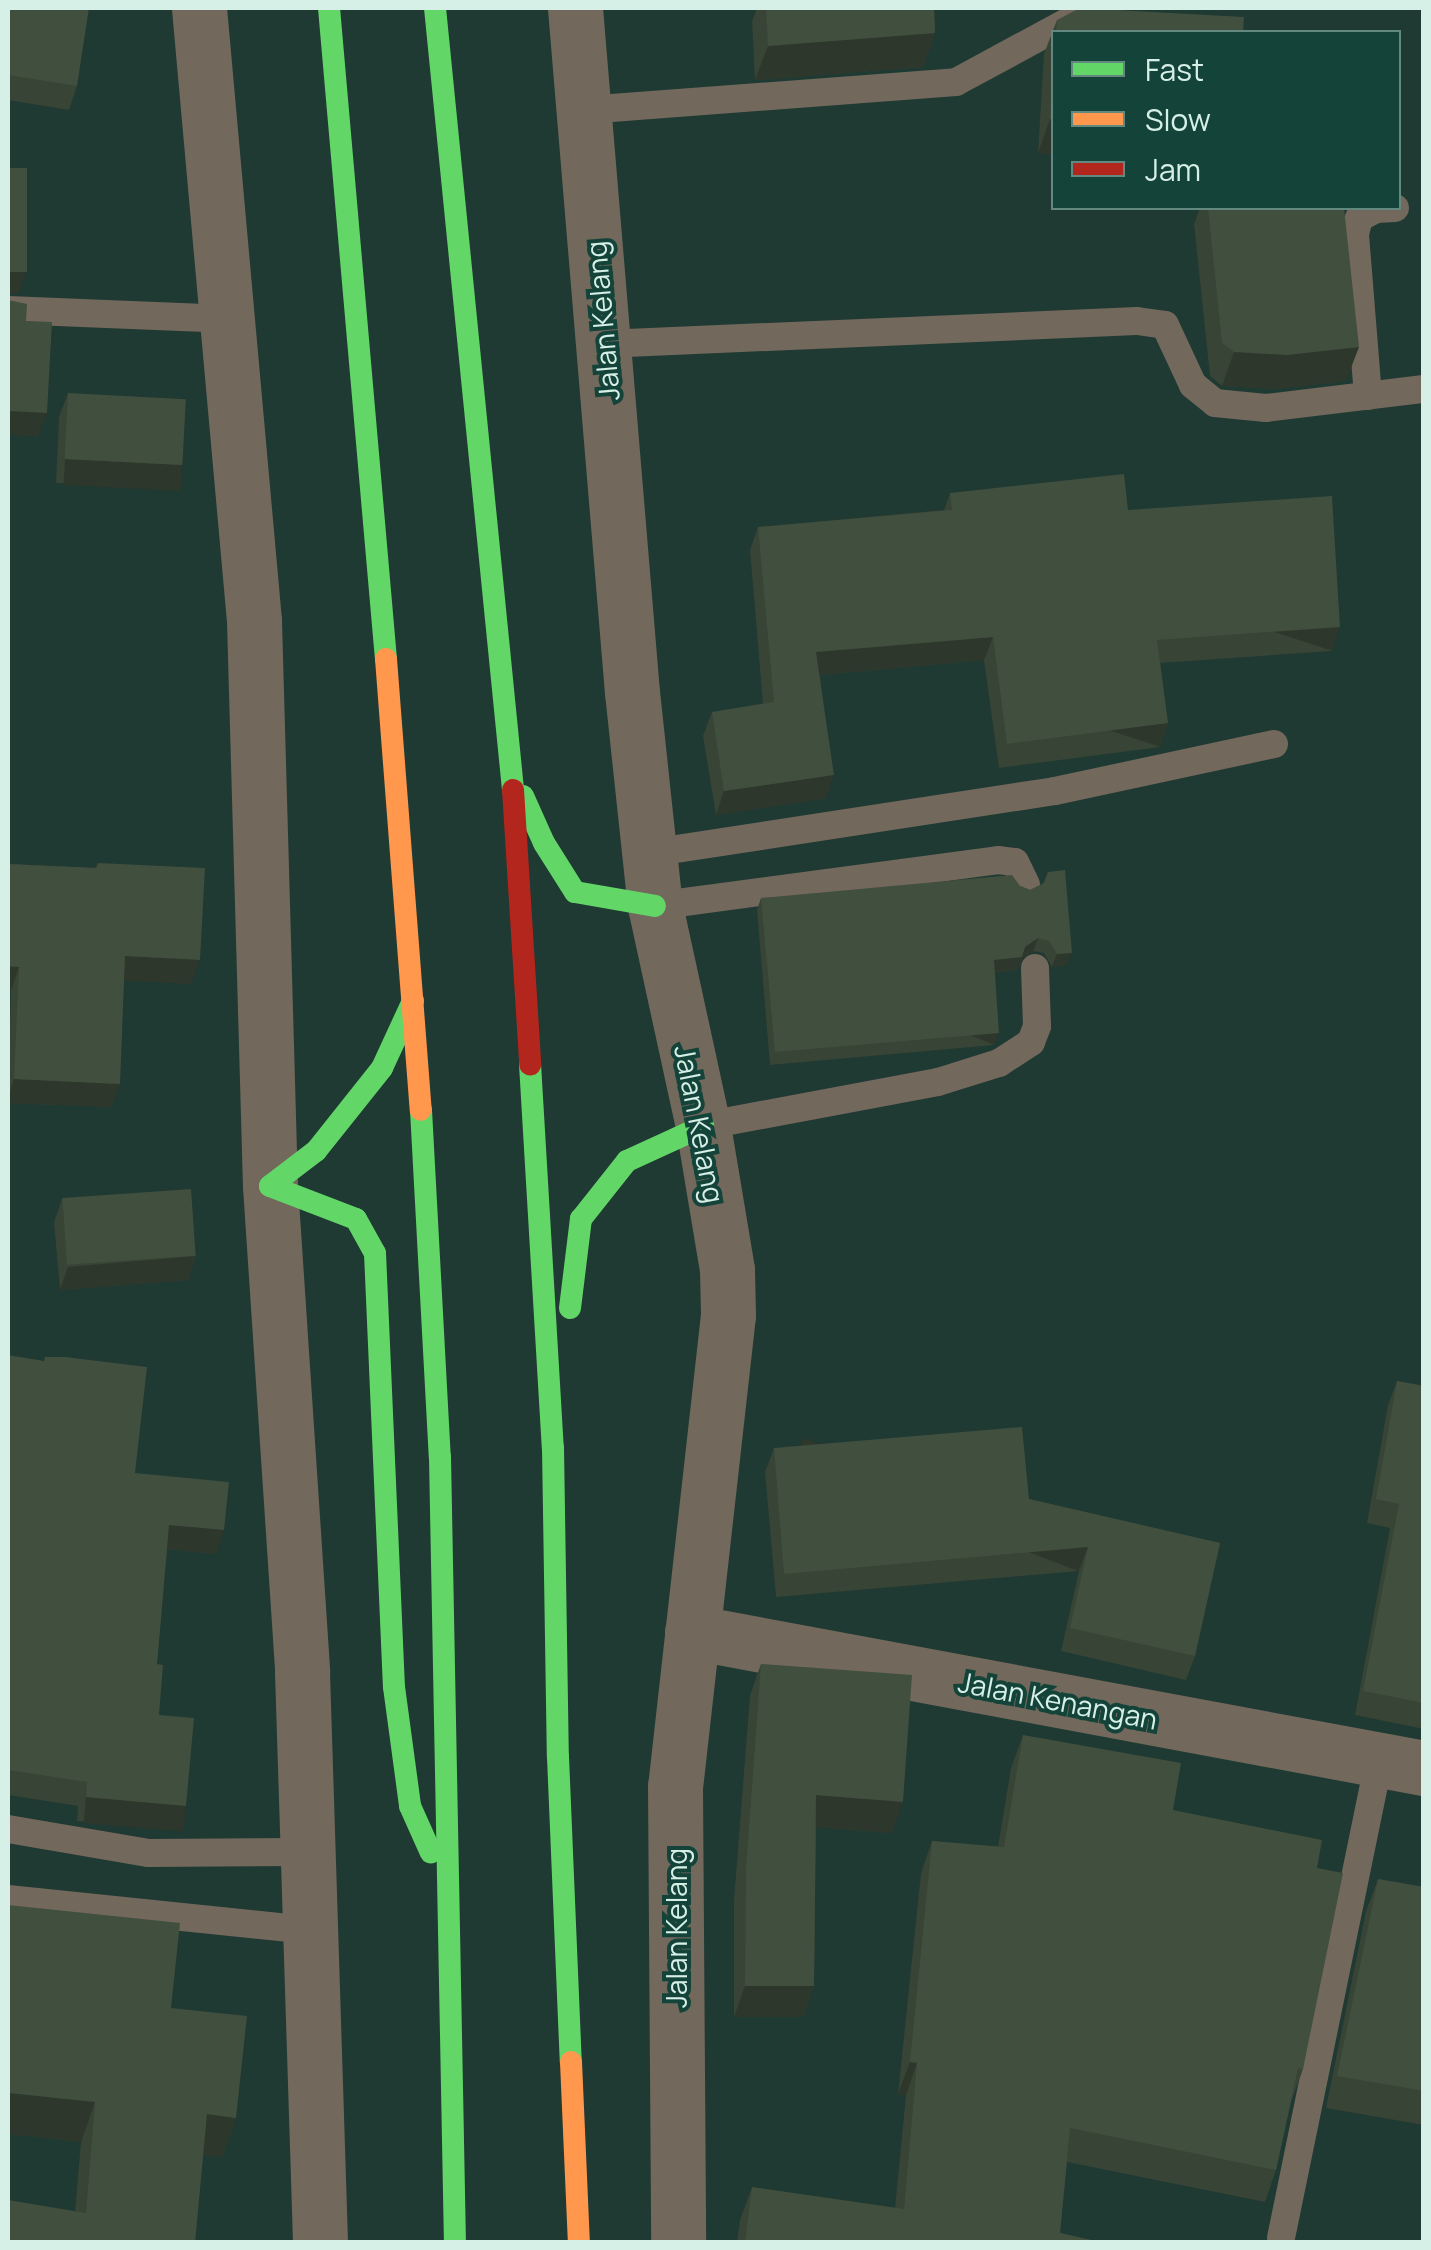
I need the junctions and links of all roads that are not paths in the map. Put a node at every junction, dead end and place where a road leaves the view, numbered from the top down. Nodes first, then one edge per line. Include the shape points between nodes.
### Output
1 (200, 8) edge
2 (329, 8) edge
3 (434, 8) edge
4 (575, 8) edge
5 (1093, 8) edge
6 (1052, 30) edge
7 (1051, 31) edge
8 (585, 110) junction
9 (1374, 210) edge
10 (8, 310) edge
11 (230, 320) junction
12 (604, 344) junction
13 (1424, 389) edge
14 (1368, 396) junction
15 (1274, 744) dead end
16 (512, 770) junction
17 (653, 879) junction
18 (1026, 885) edge
19 (1035, 968) dead end
20 (416, 996) junction
21 (703, 1126) junction
22 (270, 1186) junction
23 (553, 1448) junction
24 (692, 1632) junction
25 (1401, 1764) edge
26 (8, 1830) edge
27 (306, 1852) junction
28 (446, 1886) junction
29 (8, 1899) edge
30 (309, 1930) junction
31 (1281, 2238) dead end
32 (320, 2242) edge
33 (455, 2242) edge
34 (578, 2242) edge
35 (678, 2242) edge

1 - 11 street
2 - 20 highway
3 - 16 highway
4 - 8 street, Jalan Kelang
5 - 6 lane
7 - 8 lane via 956,82
8 - 12 street, Jalan Kelang
9 - 14 lane via 1359,218 1355,234
10 - 11 lane
11 - 22 street via 254,636
12 - 14 lane via 1137,321 1165,325 1194,384 1215,404 1266,408
12 - 17 street, Jalan Kelang
13 - 14 lane
15 - 17 lane
16 - 17 highway via 544,843 575,892
16 - 23 highway
17 - 18 lane via 998,860 1016,862
17 - 21 street, Jalan Kelang
19 - 21 lane via 1037,1026 1031,1042 999,1062 938,1082
20 - 22 highway via 382,1068 316,1150
20 - 28 highway via 440,1456
21 - 23 highway via 627,1161 581,1218
21 - 24 street, Jalan Kelang via 728,1315
22 - 27 street via 302,1672
22 - 28 highway via 356,1220 375,1252 394,1687 410,1806
23 - 34 highway
24 - 25 street, Jalan Kenangan
24 - 35 street, Jalan Kelang via 675,1786
25 - 31 lane
26 - 27 lane via 149,1854
27 - 30 street
28 - 33 highway
29 - 30 lane
30 - 32 street

